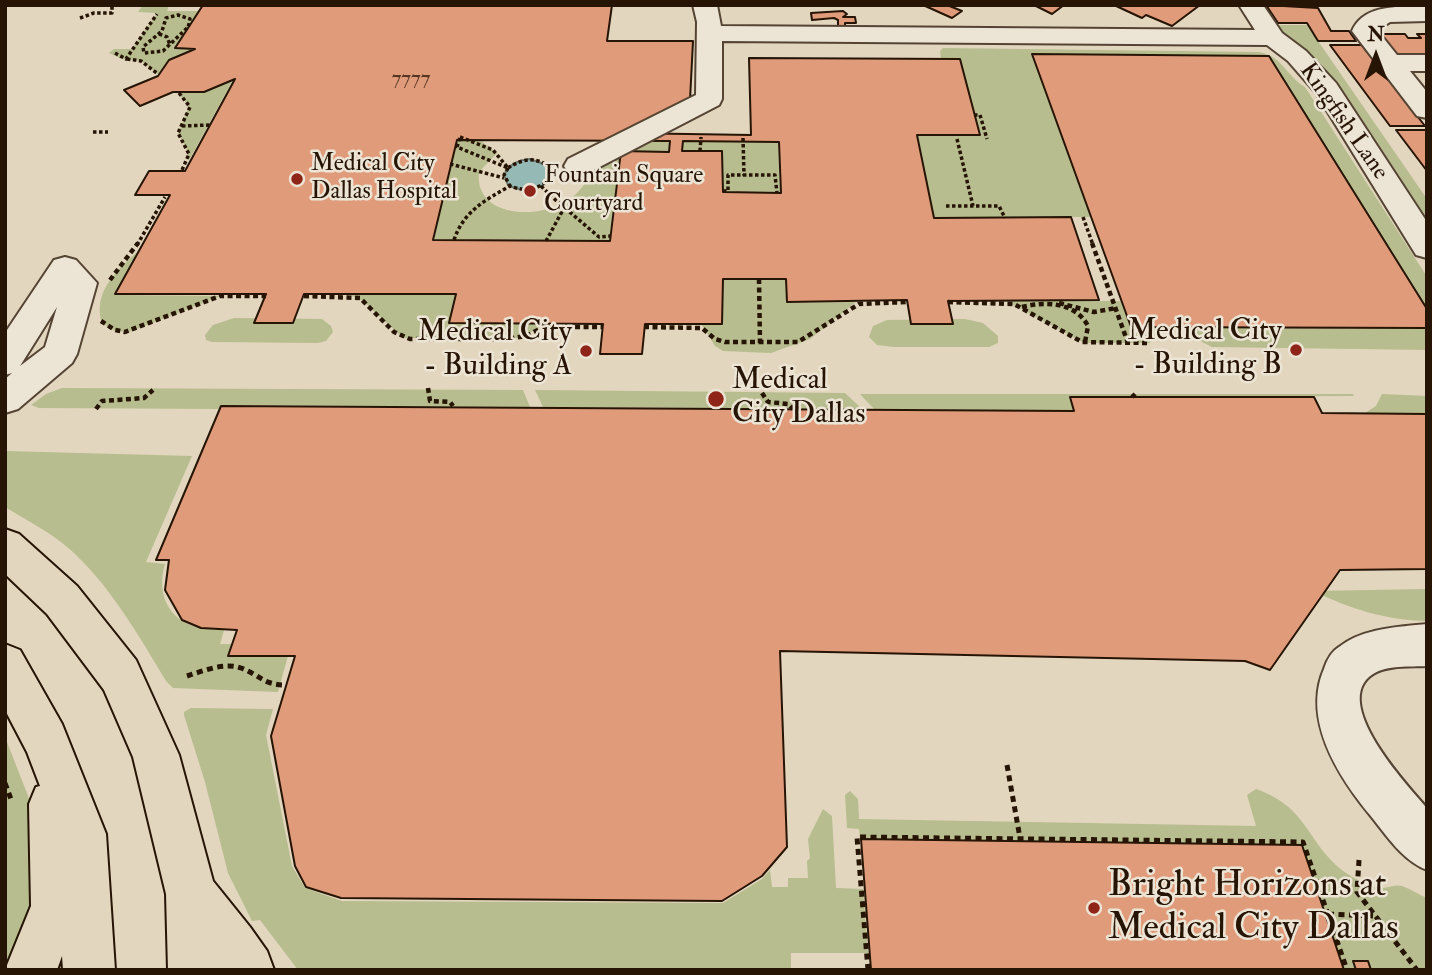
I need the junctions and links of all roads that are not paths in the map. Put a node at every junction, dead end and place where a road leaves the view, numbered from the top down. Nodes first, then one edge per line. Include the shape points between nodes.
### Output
1 (705, 5) edge
2 (1251, 5) edge
3 (1427, 14) edge
4 (709, 33) junction
5 (1273, 38) junction
6 (1390, 63) junction
7 (1427, 63) edge
8 (1427, 110) edge
9 (578, 166) dead end
10 (1427, 247) edge
11 (28, 362) edge
12 (5, 399) edge
13 (5, 547) edge
14 (1427, 645) edge
15 (5, 665) edge
16 (46, 740) junction
17 (1427, 846) edge
18 (191, 894) junction
19 (30, 970) edge
20 (89, 970) edge
21 (194, 970) edge
22 (248, 970) edge

1 - 4 lane
2 - 5 lane, Kingfish Lane
3 - 6 lane via 1386,15 1367,24 1364,31
4 - 5 lane
4 - 9 lane via 709,99
5 - 10 lane, Kingfish Lane via 1318,78
6 - 7 lane
6 - 8 lane
11 - 12 lane
13 - 18 main road via 62,600 120,675 156,755
14 - 17 lane via 1359,658 1342,677 1336,707 1356,757
15 - 16 main road
16 - 19 main road via 56,828 56,907
16 - 20 main road via 82,834
18 - 21 main road
18 - 22 main road

